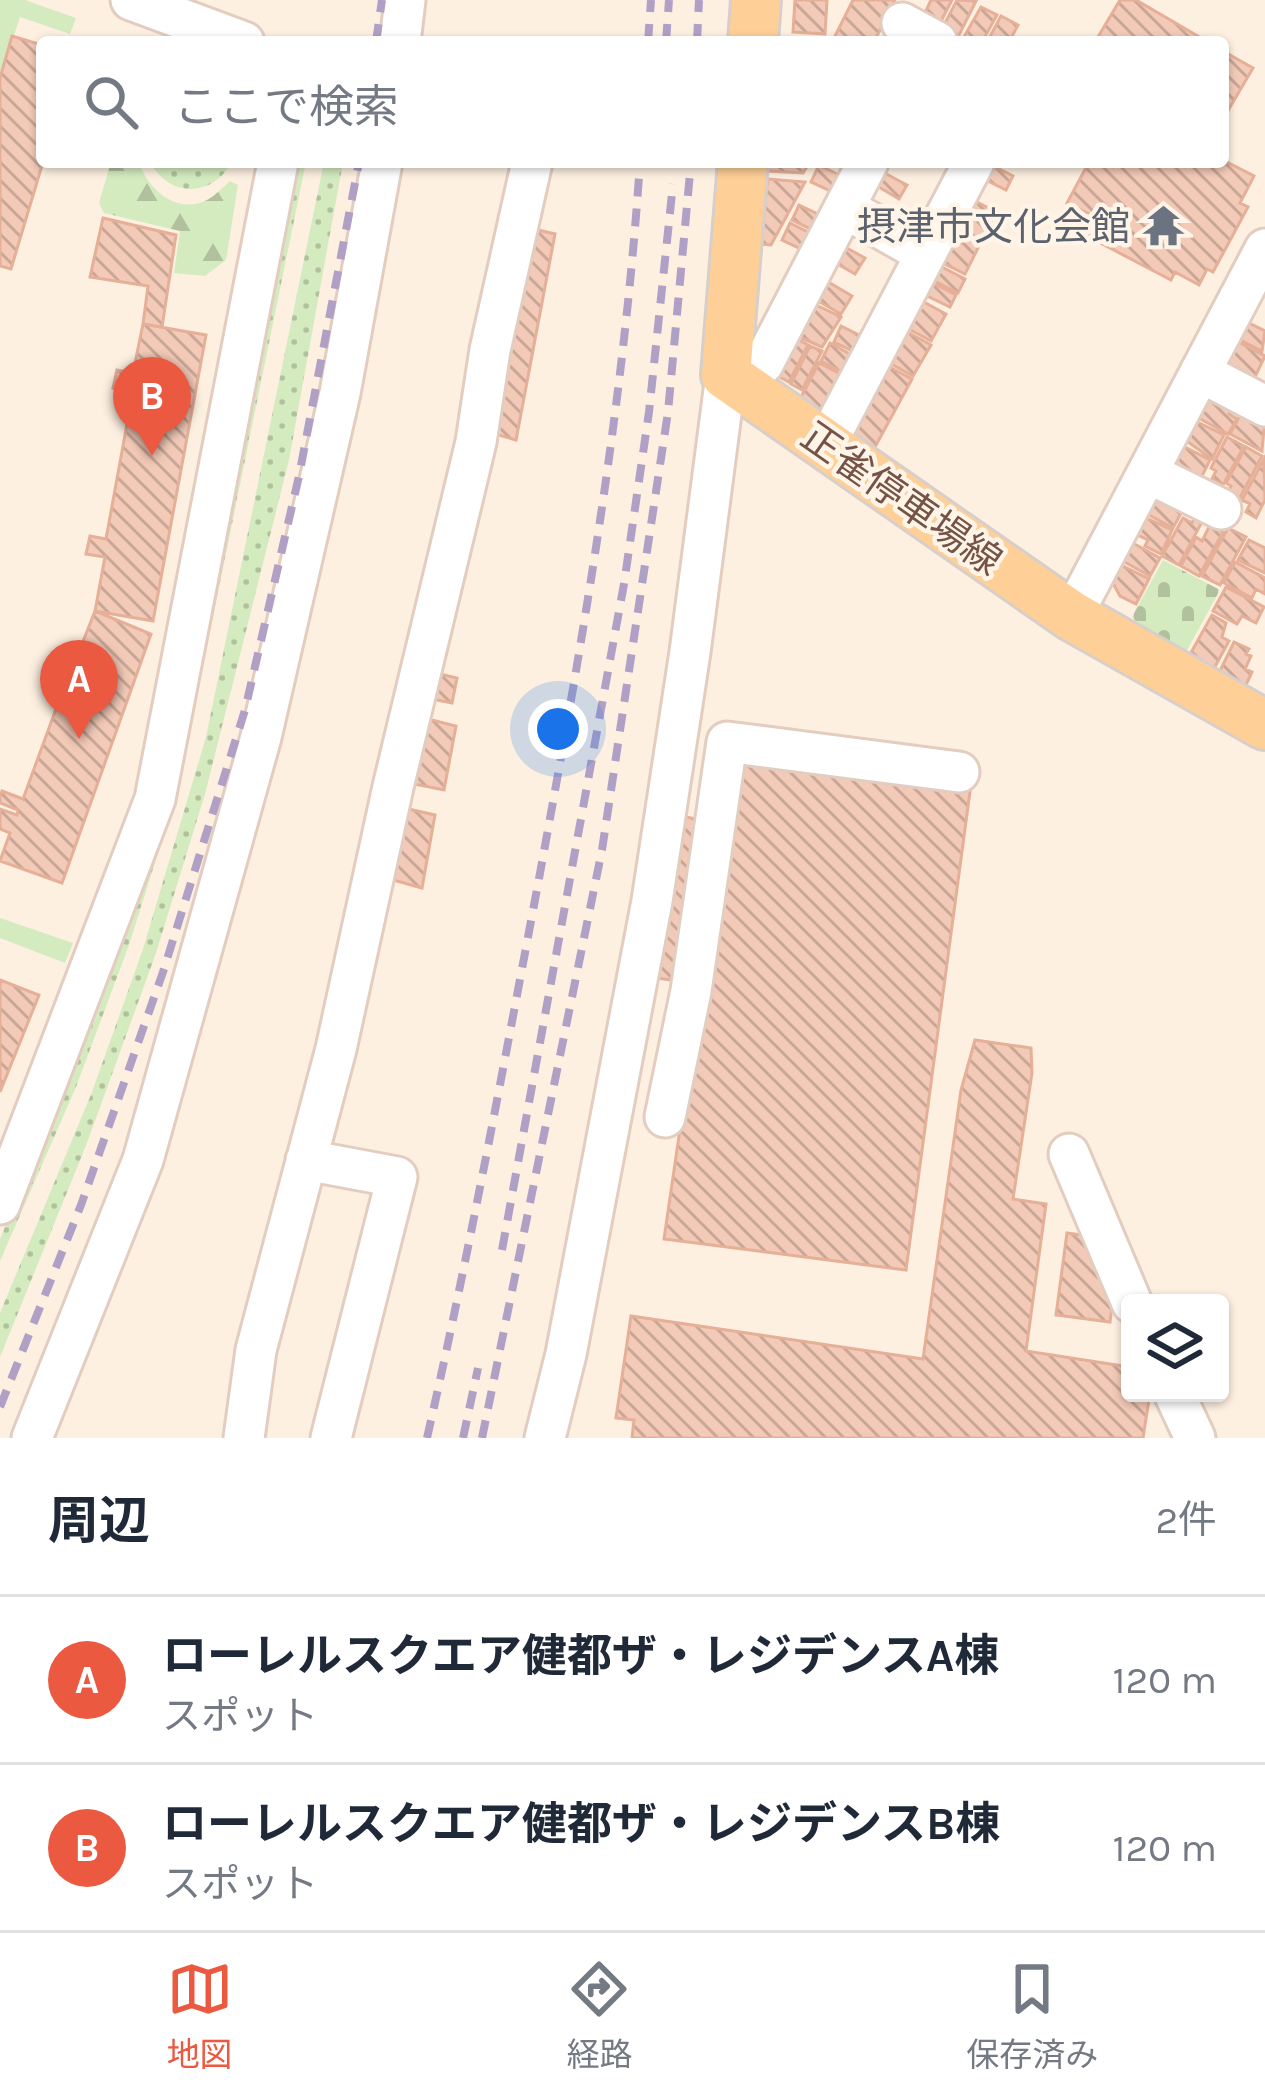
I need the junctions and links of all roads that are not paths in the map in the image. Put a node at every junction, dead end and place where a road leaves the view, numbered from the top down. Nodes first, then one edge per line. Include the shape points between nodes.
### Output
1 (131, 0) edge
2 (405, 0) edge
3 (756, 0) edge
4 (228, 36) edge
5 (401, 36) edge
6 (753, 36) edge
7 (277, 168) edge
8 (381, 168) edge
9 (531, 168) edge
10 (743, 168) edge
11 (865, 168) edge
12 (971, 168) edge
13 (845, 208) junction
14 (1265, 249) edge
15 (924, 253) junction
16 (1200, 372) junction
17 (726, 375) junction
18 (1265, 406) edge
19 (825, 446) junction
20 (1148, 472) junction
21 (1221, 509) dead end
22 (1072, 616) junction
23 (1265, 724) edge
24 (678, 729) junction
25 (727, 742) junction
26 (959, 772) dead end
27 (665, 1117) dead end
28 (1069, 1154) dead end
29 (306, 1160) junction
30 (0, 1204) edge
31 (1128, 1294) edge
32 (1178, 1402) edge
33 (0, 1430) edge
34 (28, 1438) edge
35 (244, 1438) edge
36 (331, 1438) edge
37 (545, 1438) edge
38 (1196, 1438) edge

1 - 4 street
2 - 5 street
3 - 6 main road
7 - 30 street via 155,799
8 - 34 street via 340,393 261,737 142,1160
9 - 29 street via 476,442
10 - 17 main road
11 - 13 street
12 - 15 street
13 - 15 street
13 - 17 street via 763,364
14 - 16 street
15 - 19 street
16 - 18 street
16 - 20 street
17 - 19 main road, 正雀停車場線
17 - 24 street
19 - 22 main road, 正雀停車場線
20 - 21 street
20 - 22 street
22 - 23 main road, 正雀停車場線
24 - 25 street
24 - 37 street via 652,901
25 - 26 street
25 - 27 street
28 - 31 street
29 - 35 street via 256,1350
29 - 36 street via 397,1177
32 - 38 street
33 - 34 street

